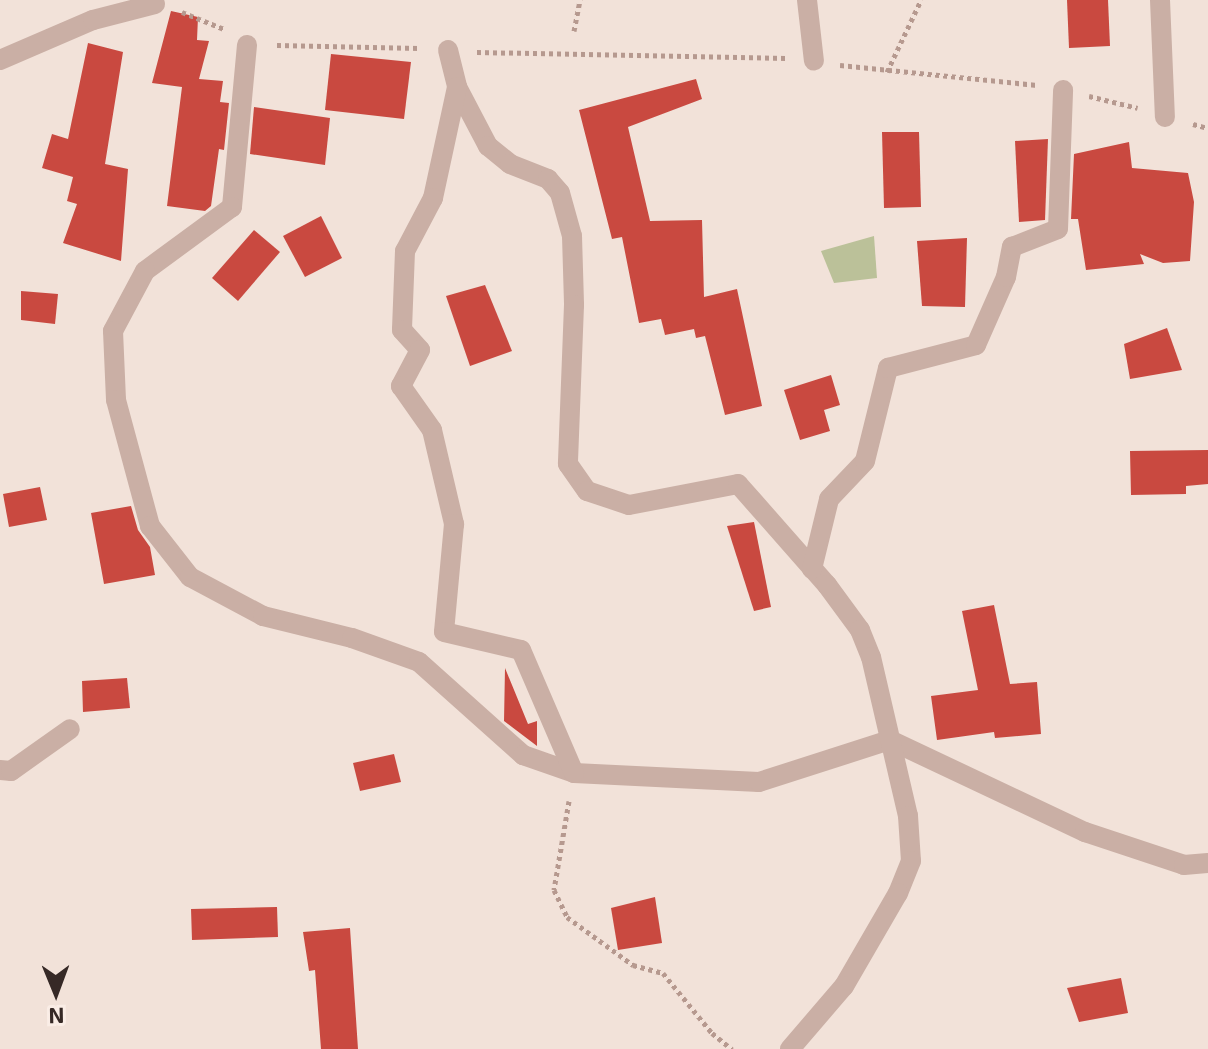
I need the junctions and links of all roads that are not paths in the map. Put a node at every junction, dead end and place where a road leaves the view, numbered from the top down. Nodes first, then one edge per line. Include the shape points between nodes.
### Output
1 (807, 0) edge
2 (1160, 0) edge
3 (155, 4) road end
4 (247, 45) road end
5 (448, 50) road end
6 (0, 60) edge
7 (814, 61) road end
8 (457, 87) junction
9 (1063, 90) road end
10 (1165, 117) road end
11 (812, 569) junction
12 (70, 729) dead end
13 (890, 740) junction
14 (0, 770) edge
15 (574, 773) junction
16 (1208, 863) edge
17 (790, 1049) edge

1 - 7 street
2 - 10 street
3 - 6 street via 93,20
4 - 15 street via 232,207 145,271 113,331 116,400 150,526 190,577 263,616 352,638 419,662 523,755
5 - 8 street
8 - 11 street via 488,146 510,164 548,179 560,193 572,236 574,291 568,464 587,491 629,505 738,484
8 - 15 street via 433,198 405,251 402,330 420,350 401,386 432,430 454,524 444,632 521,650
9 - 11 street via 1058,229 1012,247 1006,277 976,345 888,368 865,461 829,499
11 - 13 street via 860,630
12 - 14 street via 11,771
13 - 15 street via 759,782
13 - 16 street via 1085,832 1184,865
13 - 17 street via 908,816 911,861 844,986

